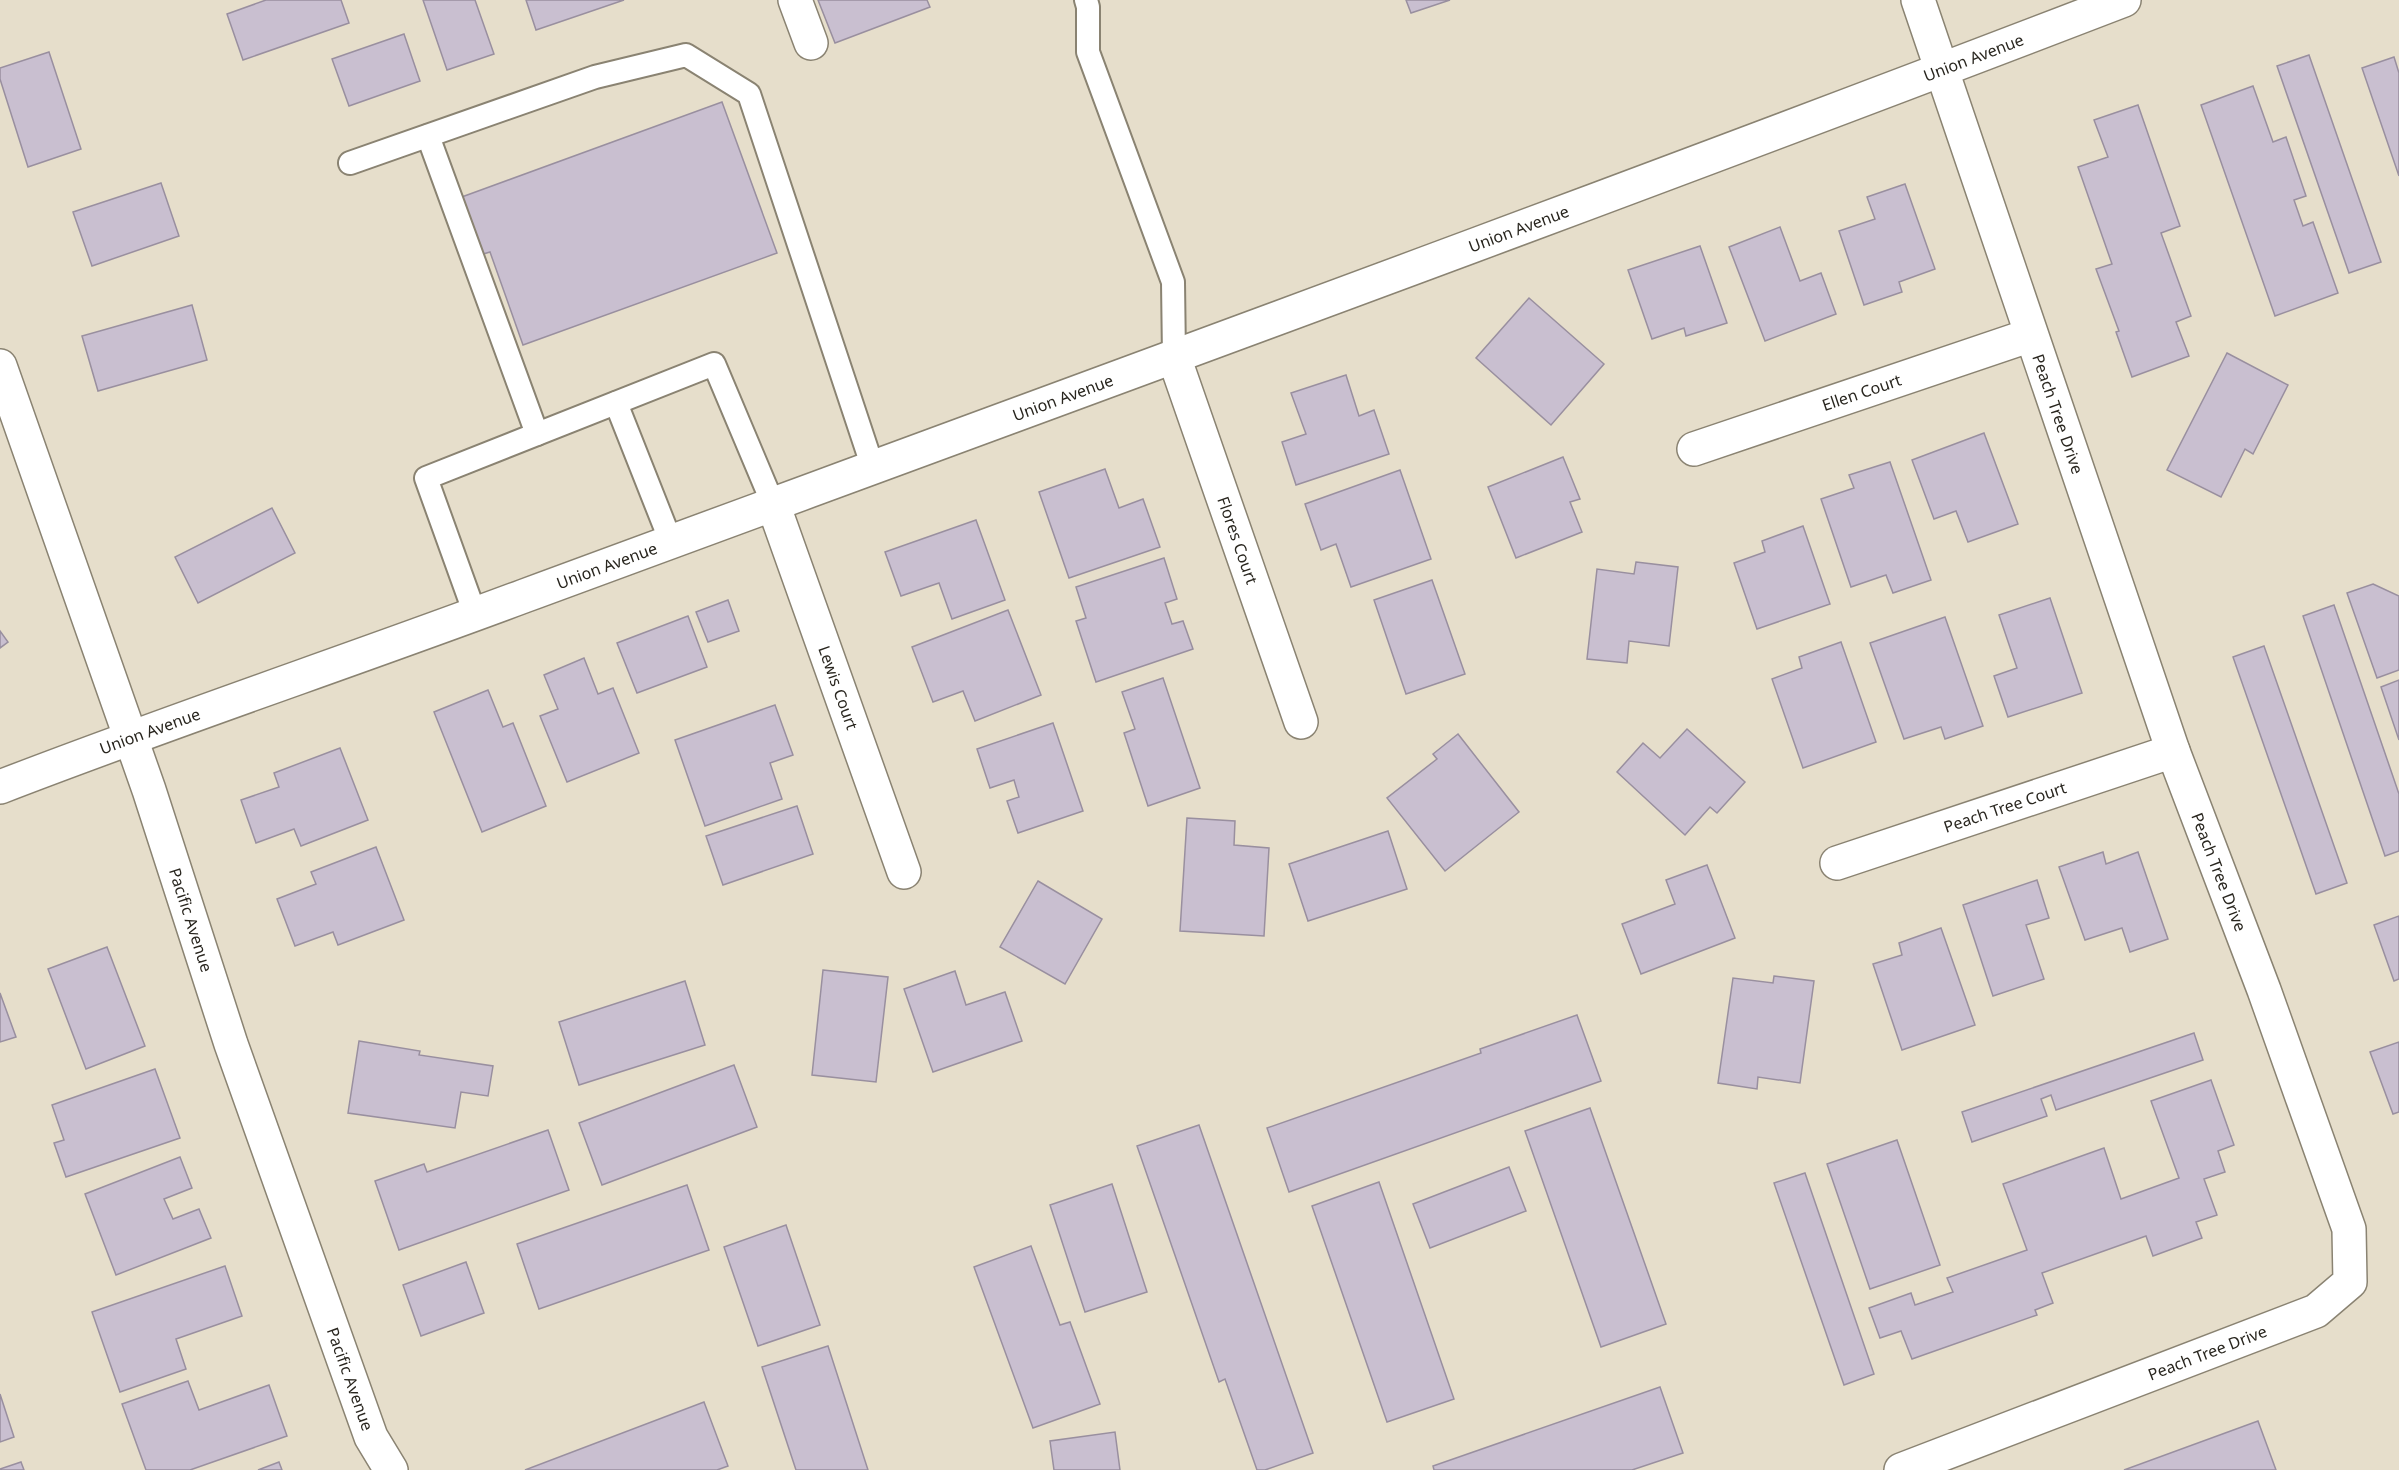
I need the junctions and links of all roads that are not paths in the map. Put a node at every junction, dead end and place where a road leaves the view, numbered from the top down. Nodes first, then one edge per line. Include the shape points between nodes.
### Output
1 (795, 0) edge
2 (1086, 0) edge
3 (1918, 0) edge
4 (2124, 0) edge
5 (811, 43) dead end
6 (1942, 70) junction
7 (428, 136) junction
8 (350, 163) dead end
9 (2031, 335) junction
10 (1174, 357) junction
11 (0, 366) edge
12 (616, 403) junction
13 (537, 434) junction
14 (1694, 449) dead end
15 (873, 468) junction
16 (773, 504) junction
17 (671, 542) junction
18 (476, 614) junction
19 (1302, 722) dead end
20 (130, 737) junction
21 (2173, 750) junction
22 (0, 787) edge
23 (1837, 863) dead end
24 (904, 872) dead end
25 (391, 1470) edge
26 (1901, 1470) edge

1 - 5 street
2 - 10 lane via 1088,52 1173,282
3 - 6 street, Peach Tree Drive
4 - 6 street, Union Avenue
6 - 9 street, Peach Tree Drive
6 - 10 street, Union Avenue
7 - 8 lane
7 - 13 lane
7 - 15 lane via 595,77 686,55 749,94
9 - 14 street, Ellen Court
9 - 21 street, Peach Tree Drive
10 - 15 street, Union Avenue
10 - 19 street, Flores Court
11 - 20 street, Pacific Avenue
12 - 13 lane
12 - 16 lane via 714,364
12 - 17 lane
13 - 18 lane via 426,478
15 - 16 street, Union Avenue
16 - 17 street, Union Avenue
16 - 24 street, Lewis Court
17 - 18 street, Union Avenue
18 - 20 street, Union Avenue
20 - 22 street, Union Avenue
20 - 25 street, Pacific Avenue via 231,1044 371,1437
21 - 23 street, Peach Tree Court
21 - 26 street, Peach Tree Drive via 2349,1229 2350,1282 2316,1311

